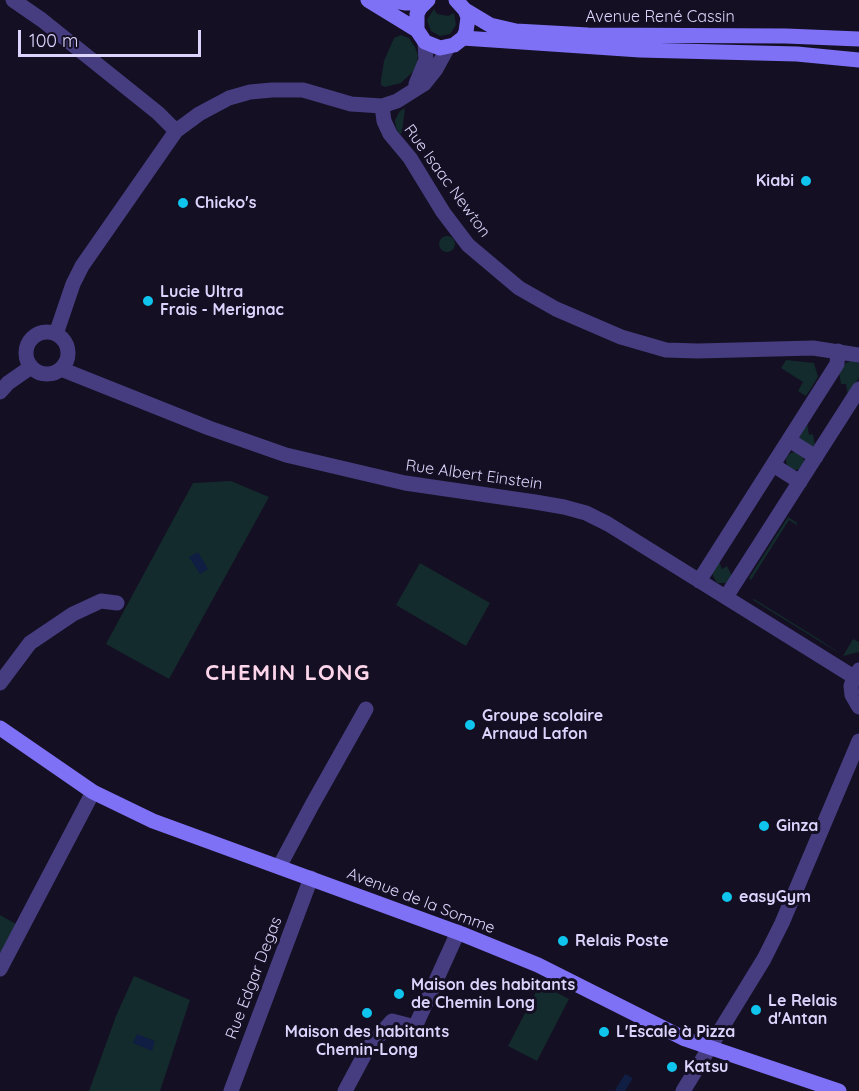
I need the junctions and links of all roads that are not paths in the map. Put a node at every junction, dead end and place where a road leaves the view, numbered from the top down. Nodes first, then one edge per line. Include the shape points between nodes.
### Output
1 (13, 0) edge
2 (368, 0) edge
3 (389, 0) edge
4 (427, 1) edge
5 (461, 4) edge
6 (421, 36) junction
7 (463, 38) junction
8 (859, 39) edge
9 (448, 48) junction
10 (859, 60) edge
11 (404, 97) junction
12 (382, 106) junction
13 (176, 131) junction
14 (56, 334) junction
15 (838, 351) junction
16 (859, 355) edge
17 (31, 368) junction
18 (61, 369) junction
19 (859, 388) edge
20 (0, 392) edge
21 (789, 440) junction
22 (816, 457) junction
23 (773, 465) junction
24 (800, 482) junction
25 (699, 581) junction
26 (726, 597) junction
27 (117, 603) dead end
28 (856, 674) edge
29 (0, 683) edge
30 (859, 707) edge
31 (366, 709) dead end
32 (0, 728) edge
33 (859, 741) edge
34 (93, 792) junction
35 (279, 867) junction
36 (310, 878) junction
37 (458, 932) junction
38 (0, 969) edge
39 (709, 1048) junction
40 (231, 1091) edge
41 (345, 1091) edge
42 (683, 1091) edge
43 (839, 1091) edge

1 - 13 street
2 - 6 main road via 403,19
3 - 4 main road
4 - 6 main road via 417,14
5 - 7 main road via 468,24
5 - 8 main road, Avenue René Cassin via 490,25 516,31
6 - 9 main road via 432,46
6 - 11 street via 427,51 425,67
7 - 9 main road
7 - 10 main road, Avenue René Cassin
9 - 11 street via 424,84
11 - 12 street
12 - 13 street via 351,104 303,90 250,92 215,105
12 - 15 street, Rue Isaac Newton via 390,134 468,245 519,288 556,309 621,338 666,350
13 - 14 street via 82,266
14 - 17 street via 41,333 29,340 25,354
14 - 18 street via 68,353
15 - 16 street, Rue Isaac Newton
15 - 21 street via 837,364
17 - 18 street via 49,375
17 - 20 street
18 - 25 street, Rue Albert Einstein via 286,455 405,483 586,513
19 - 22 street
21 - 22 street
21 - 23 street
22 - 24 street
23 - 24 street
23 - 25 street
24 - 26 street
25 - 26 street, Rue Albert Einstein
26 - 28 street, Rue Albert Einstein
27 - 29 street via 101,601 73,614 30,644
28 - 30 street via 852,694
31 - 35 street
32 - 34 main road, Avenue de la Somme
33 - 39 street via 782,924
34 - 35 main road, Avenue de la Somme via 153,821
34 - 38 street
35 - 36 main road, Avenue de la Somme
36 - 37 main road, Avenue de la Somme
36 - 40 street, Rue Edgar Degas
37 - 39 main road, Avenue de la Somme via 538,965 685,1040
37 - 41 street via 415,1027 392,1021 368,1048
39 - 42 street
39 - 43 main road, Avenue de la Somme

